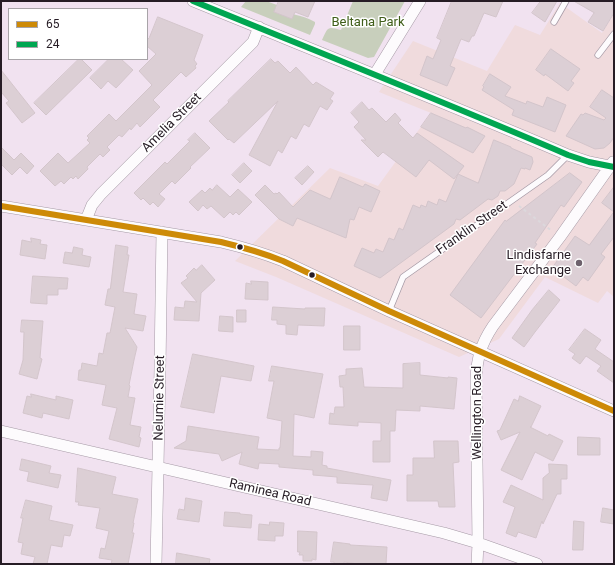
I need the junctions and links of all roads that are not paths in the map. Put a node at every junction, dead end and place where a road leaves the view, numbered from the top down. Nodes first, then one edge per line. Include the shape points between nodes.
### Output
1 (193, 1) edge
2 (420, 1) edge
3 (566, 1) edge
4 (554, 22) dead end
5 (259, 27) junction
6 (614, 34) edge
7 (598, 55) dead end
8 (375, 74) junction
9 (568, 155) junction
10 (613, 164) edge
11 (1, 206) edge
12 (86, 220) junction
13 (162, 232) junction
14 (389, 310) junction
15 (480, 351) junction
16 (614, 411) edge
17 (1, 431) edge
18 (158, 468) junction
19 (478, 543) junction
20 (156, 564) edge
21 (477, 564) edge
22 (537, 564) edge

1 - 5 street
2 - 8 street
3 - 4 lane
5 - 8 street
5 - 12 street, Amelia Street via 253,42 104,191 92,205
6 - 7 lane
8 - 9 street
9 - 10 street via 589,162
9 - 14 lane, Franklin Street via 548,175 403,277
10 - 15 street, Wellington Road via 493,326
11 - 12 street
12 - 13 street
13 - 14 street via 221,242 266,254
13 - 18 street, Nelumie Street
14 - 15 street
15 - 16 street
15 - 19 street, Wellington Road via 476,379
17 - 18 street, Raminea Road
18 - 19 street, Raminea Road
18 - 20 street, Nelumie Street
19 - 21 street, Wellington Road
19 - 22 street, Raminea Road

